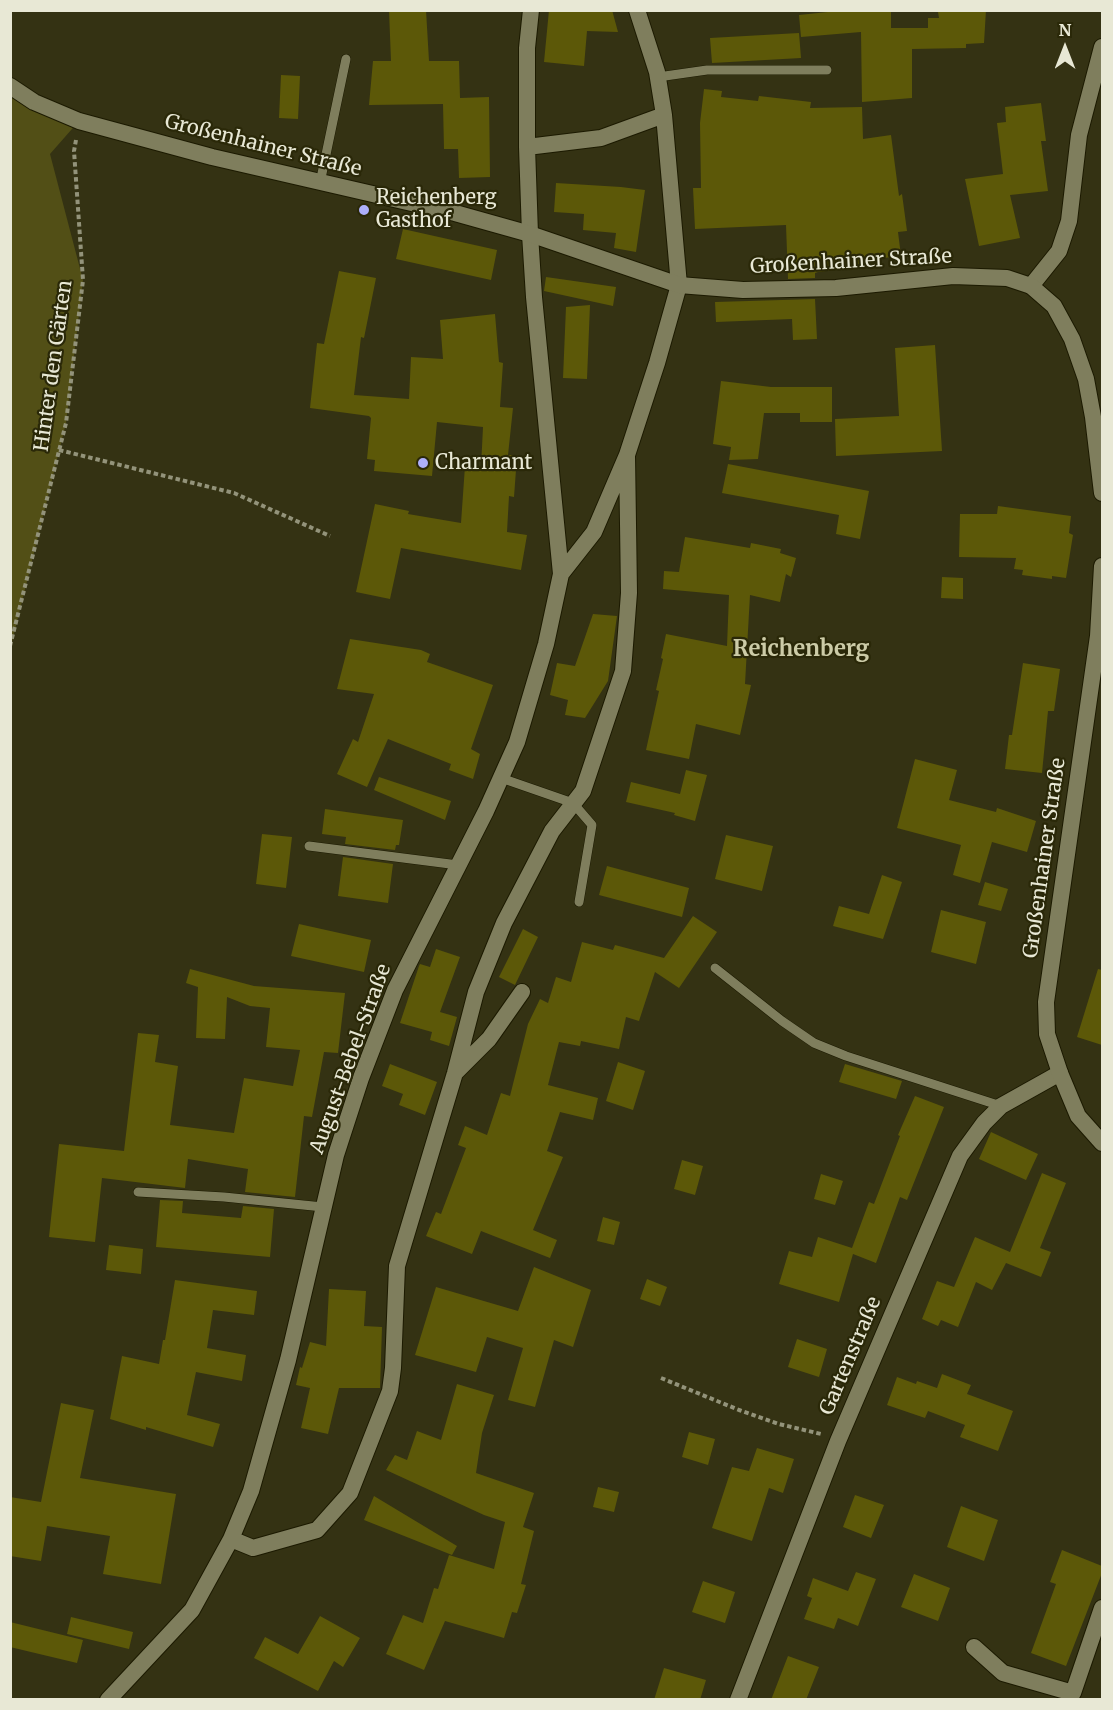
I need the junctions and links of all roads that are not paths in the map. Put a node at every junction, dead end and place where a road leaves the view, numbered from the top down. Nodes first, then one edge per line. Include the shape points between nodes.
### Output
1 (531, 10) edge
2 (637, 10) edge
3 (1102, 47) edge
4 (346, 59) dead end
5 (827, 70) dead end
6 (658, 77) junction
7 (10, 86) edge
8 (664, 115) junction
9 (527, 147) junction
10 (320, 183) junction
11 (530, 234) junction
12 (679, 285) junction
13 (1031, 286) junction
14 (627, 455) junction
15 (1102, 493) edge
16 (1102, 566) edge
17 (561, 574) junction
18 (501, 778) junction
19 (573, 803) junction
20 (309, 846) dead end
21 (458, 865) junction
22 (579, 902) dead end
23 (715, 968) dead end
24 (522, 992) dead end
25 (455, 1072) junction
26 (1060, 1072) junction
27 (1001, 1106) junction
28 (1102, 1143) edge
29 (138, 1192) dead end
30 (323, 1207) junction
31 (231, 1539) junction
32 (1102, 1608) edge
33 (974, 1647) dead end
34 (108, 1700) edge
35 (738, 1700) edge

1 - 9 street, August-Bebel-Straße
2 - 6 street, August-Bebel-Straße
3 - 13 street via 1079,135 1069,221 1059,251
4 - 10 lane
5 - 6 lane via 707,70
6 - 8 street, August-Bebel-Straße
7 - 10 street, Großenhainer Straße via 34,102 79,121
8 - 9 street via 601,138
8 - 12 street, August-Bebel-Straße
9 - 11 street, August-Bebel-Straße
10 - 11 street, Großenhainer Straße
11 - 12 street, Großenhainer Straße
11 - 17 street, August-Bebel-Straße
12 - 13 street, Großenhainer Straße via 743,290 836,288 953,276 1007,278
12 - 14 street, August-Bebel-Straße
13 - 15 street, Großenhainer Straße via 1054,306 1072,339 1086,379
14 - 17 street, August-Bebel-Straße via 594,532
14 - 19 street, August-Bebel-Straße via 629,593 623,671 583,791
16 - 26 street, Großenhainer Straße via 1098,636 1046,1002 1047,1034
17 - 18 street, August-Bebel-Straße via 546,645 517,742
18 - 19 lane
18 - 21 street, August-Bebel-Straße
19 - 22 lane via 592,825
19 - 25 street, August-Bebel-Straße via 552,831 504,923 476,992
20 - 21 lane
21 - 30 street, August-Bebel-Straße via 395,990 339,1144
23 - 27 lane via 814,1043
24 - 25 street, August-Bebel-Straße via 489,1039
25 - 31 street, August-Bebel-Straße via 397,1266 390,1391 350,1493 317,1530 253,1548
26 - 27 street, Gartenstraße
26 - 28 street, Großenhainer Straße via 1078,1116
27 - 35 street, Gartenstraße via 960,1156 838,1441
29 - 30 lane
30 - 31 street, August-Bebel-Straße via 285,1371 251,1491
31 - 34 street, August-Bebel-Straße via 192,1610
32 - 33 street via 1072,1693 1003,1673

